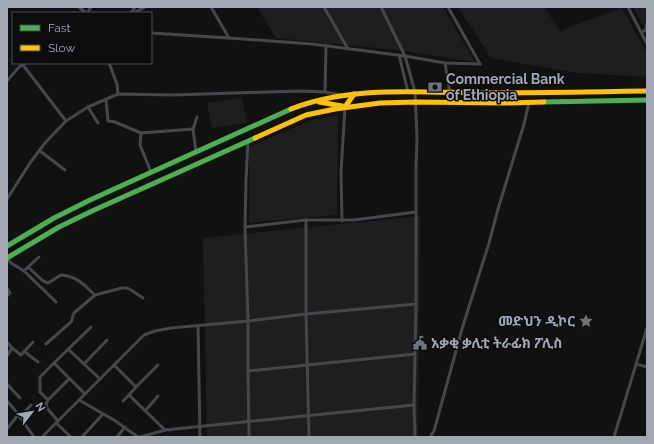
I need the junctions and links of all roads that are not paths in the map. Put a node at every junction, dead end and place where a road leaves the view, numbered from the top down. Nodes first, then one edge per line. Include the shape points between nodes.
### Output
1 (145, 7) edge
2 (211, 7) edge
3 (324, 7) edge
4 (381, 7) edge
5 (448, 7) edge
6 (628, 7) edge
7 (134, 12) edge
8 (647, 24) edge
9 (647, 30) edge
10 (641, 32) junction
11 (152, 33) edge
12 (229, 38) junction
13 (647, 44) edge
14 (326, 45) junction
15 (348, 49) junction
16 (399, 55) junction
17 (405, 56) junction
18 (445, 63) junction
19 (24, 64) edge
20 (109, 64) edge
21 (7, 81) edge
22 (647, 91) edge
23 (325, 92) junction
24 (408, 92) junction
25 (415, 92) junction
26 (450, 93) junction
27 (118, 94) junction
28 (354, 94) junction
29 (343, 96) junction
30 (106, 100) junction
31 (647, 100) edge
32 (315, 101) junction
33 (415, 102) junction
34 (529, 103) junction
35 (88, 107) junction
36 (345, 107) junction
37 (197, 118) dead end
38 (66, 121) junction
39 (98, 123) dead end
40 (192, 129) junction
41 (141, 133) junction
42 (248, 141) junction
43 (40, 151) junction
44 (196, 152) junction
45 (65, 170) dead end
46 (151, 172) junction
47 (7, 199) edge
48 (416, 212) junction
49 (306, 220) junction
50 (342, 221) junction
51 (245, 227) junction
52 (7, 246) edge
53 (39, 257) dead end
54 (7, 258) edge
55 (11, 263) junction
56 (7, 266) edge
57 (28, 267) junction
58 (24, 271) junction
59 (7, 288) edge
60 (95, 295) junction
61 (7, 296) edge
62 (143, 298) dead end
63 (56, 302) dead end
64 (416, 304) junction
65 (306, 314) junction
66 (248, 321) junction
67 (198, 326) junction
68 (91, 327) dead end
69 (647, 328) edge
70 (107, 340) dead end
71 (7, 342) edge
72 (33, 342) dead end
73 (46, 344) dead end
74 (12, 348) junction
75 (68, 349) junction
76 (25, 352) junction
77 (415, 354) junction
78 (7, 356) edge
79 (38, 362) dead end
80 (54, 363) junction
81 (84, 364) junction
82 (636, 364) junction
83 (114, 365) junction
84 (158, 365) dead end
85 (308, 365) junction
86 (647, 367) edge
87 (248, 371) junction
88 (69, 379) junction
89 (100, 379) junction
90 (7, 384) edge
91 (136, 387) junction
92 (85, 394) junction
93 (129, 395) junction
94 (158, 396) dead end
95 (20, 398) dead end
96 (48, 400) junction
97 (79, 400) junction
98 (7, 401) edge
99 (123, 401) dead end
100 (31, 405) dead end
101 (414, 405) junction
102 (145, 411) junction
103 (104, 414) junction
104 (308, 415) junction
105 (19, 416) junction
106 (249, 421) junction
107 (57, 422) junction
108 (200, 426) junction
109 (125, 427) junction
110 (7, 429) edge
111 (165, 430) junction
112 (145, 436) edge
113 (34, 437) edge
114 (42, 437) edge
115 (70, 437) edge
116 (82, 437) edge
117 (117, 437) edge
118 (139, 437) edge
119 (200, 437) edge
120 (249, 437) edge
121 (309, 437) edge
122 (415, 437) edge
123 (430, 437) edge
124 (614, 437) edge

1 - 7 street
2 - 12 street
3 - 15 street
4 - 17 street
5 - 18 street via 480,64
6 - 10 street
8 - 9 street
9 - 10 street
10 - 13 street
11 - 12 street
12 - 14 street
14 - 15 street
14 - 23 street
15 - 16 street
16 - 17 street
16 - 24 street
17 - 18 street
17 - 25 street
18 - 26 street
19 - 21 street
19 - 38 street
20 - 27 street
22 - 26 main road
23 - 27 street
23 - 29 street
24 - 25 main road
24 - 28 main road
25 - 26 main road
25 - 33 street
27 - 30 street
28 - 29 main road
28 - 36 main road
29 - 32 main road
30 - 35 street
30 - 41 street via 108,121
31 - 34 main road
32 - 36 main road
32 - 44 main road via 277,115
33 - 34 main road
33 - 36 main road
33 - 48 street
34 - 123 street via 434,431
35 - 38 street
35 - 39 street
36 - 42 main road via 306,115
36 - 50 street via 341,172
37 - 40 street
38 - 43 street
40 - 41 street
40 - 44 street
41 - 46 street via 140,145
42 - 51 street
42 - 54 main road via 59,227
43 - 45 street
43 - 47 street
44 - 46 main road
46 - 52 main road via 60,215
48 - 50 street
48 - 64 street
49 - 50 street
49 - 51 street
49 - 65 street
51 - 66 street
53 - 57 street
54 - 55 street
55 - 56 street
55 - 58 street
57 - 58 street
57 - 60 street via 46,282 61,275 78,280
58 - 63 street
59 - 61 street via 10,293
60 - 62 street via 127,288
60 - 73 street via 74,313 73,320
64 - 65 street
64 - 77 street
65 - 66 street
65 - 85 street
66 - 67 street
66 - 87 street
67 - 83 street via 155,331 144,335
67 - 108 street
68 - 75 street
69 - 82 street
70 - 81 street
71 - 74 street
72 - 76 street
74 - 76 street via 20,355
74 - 78 street
75 - 80 street
75 - 81 street
76 - 79 street
77 - 85 street
77 - 101 street
80 - 88 street
80 - 96 street via 40,377 40,393
81 - 89 street
82 - 86 street
82 - 124 street
83 - 89 street
83 - 91 street
84 - 91 street
85 - 87 street
85 - 104 street
87 - 106 street
88 - 92 street
88 - 96 street
89 - 92 street
90 - 95 street
91 - 93 street
92 - 97 street
93 - 99 street
93 - 102 street
94 - 102 street
96 - 107 street via 47,408
97 - 103 street
97 - 107 street
98 - 105 street
100 - 105 street
101 - 104 street
101 - 122 street
102 - 111 street
103 - 109 street
103 - 116 street
104 - 106 street
104 - 121 street
105 - 110 street
105 - 113 street
106 - 108 street
106 - 120 street
107 - 114 street
107 - 115 street
108 - 111 street
108 - 119 street
109 - 117 street
109 - 118 street
111 - 112 street
112 - 118 street

